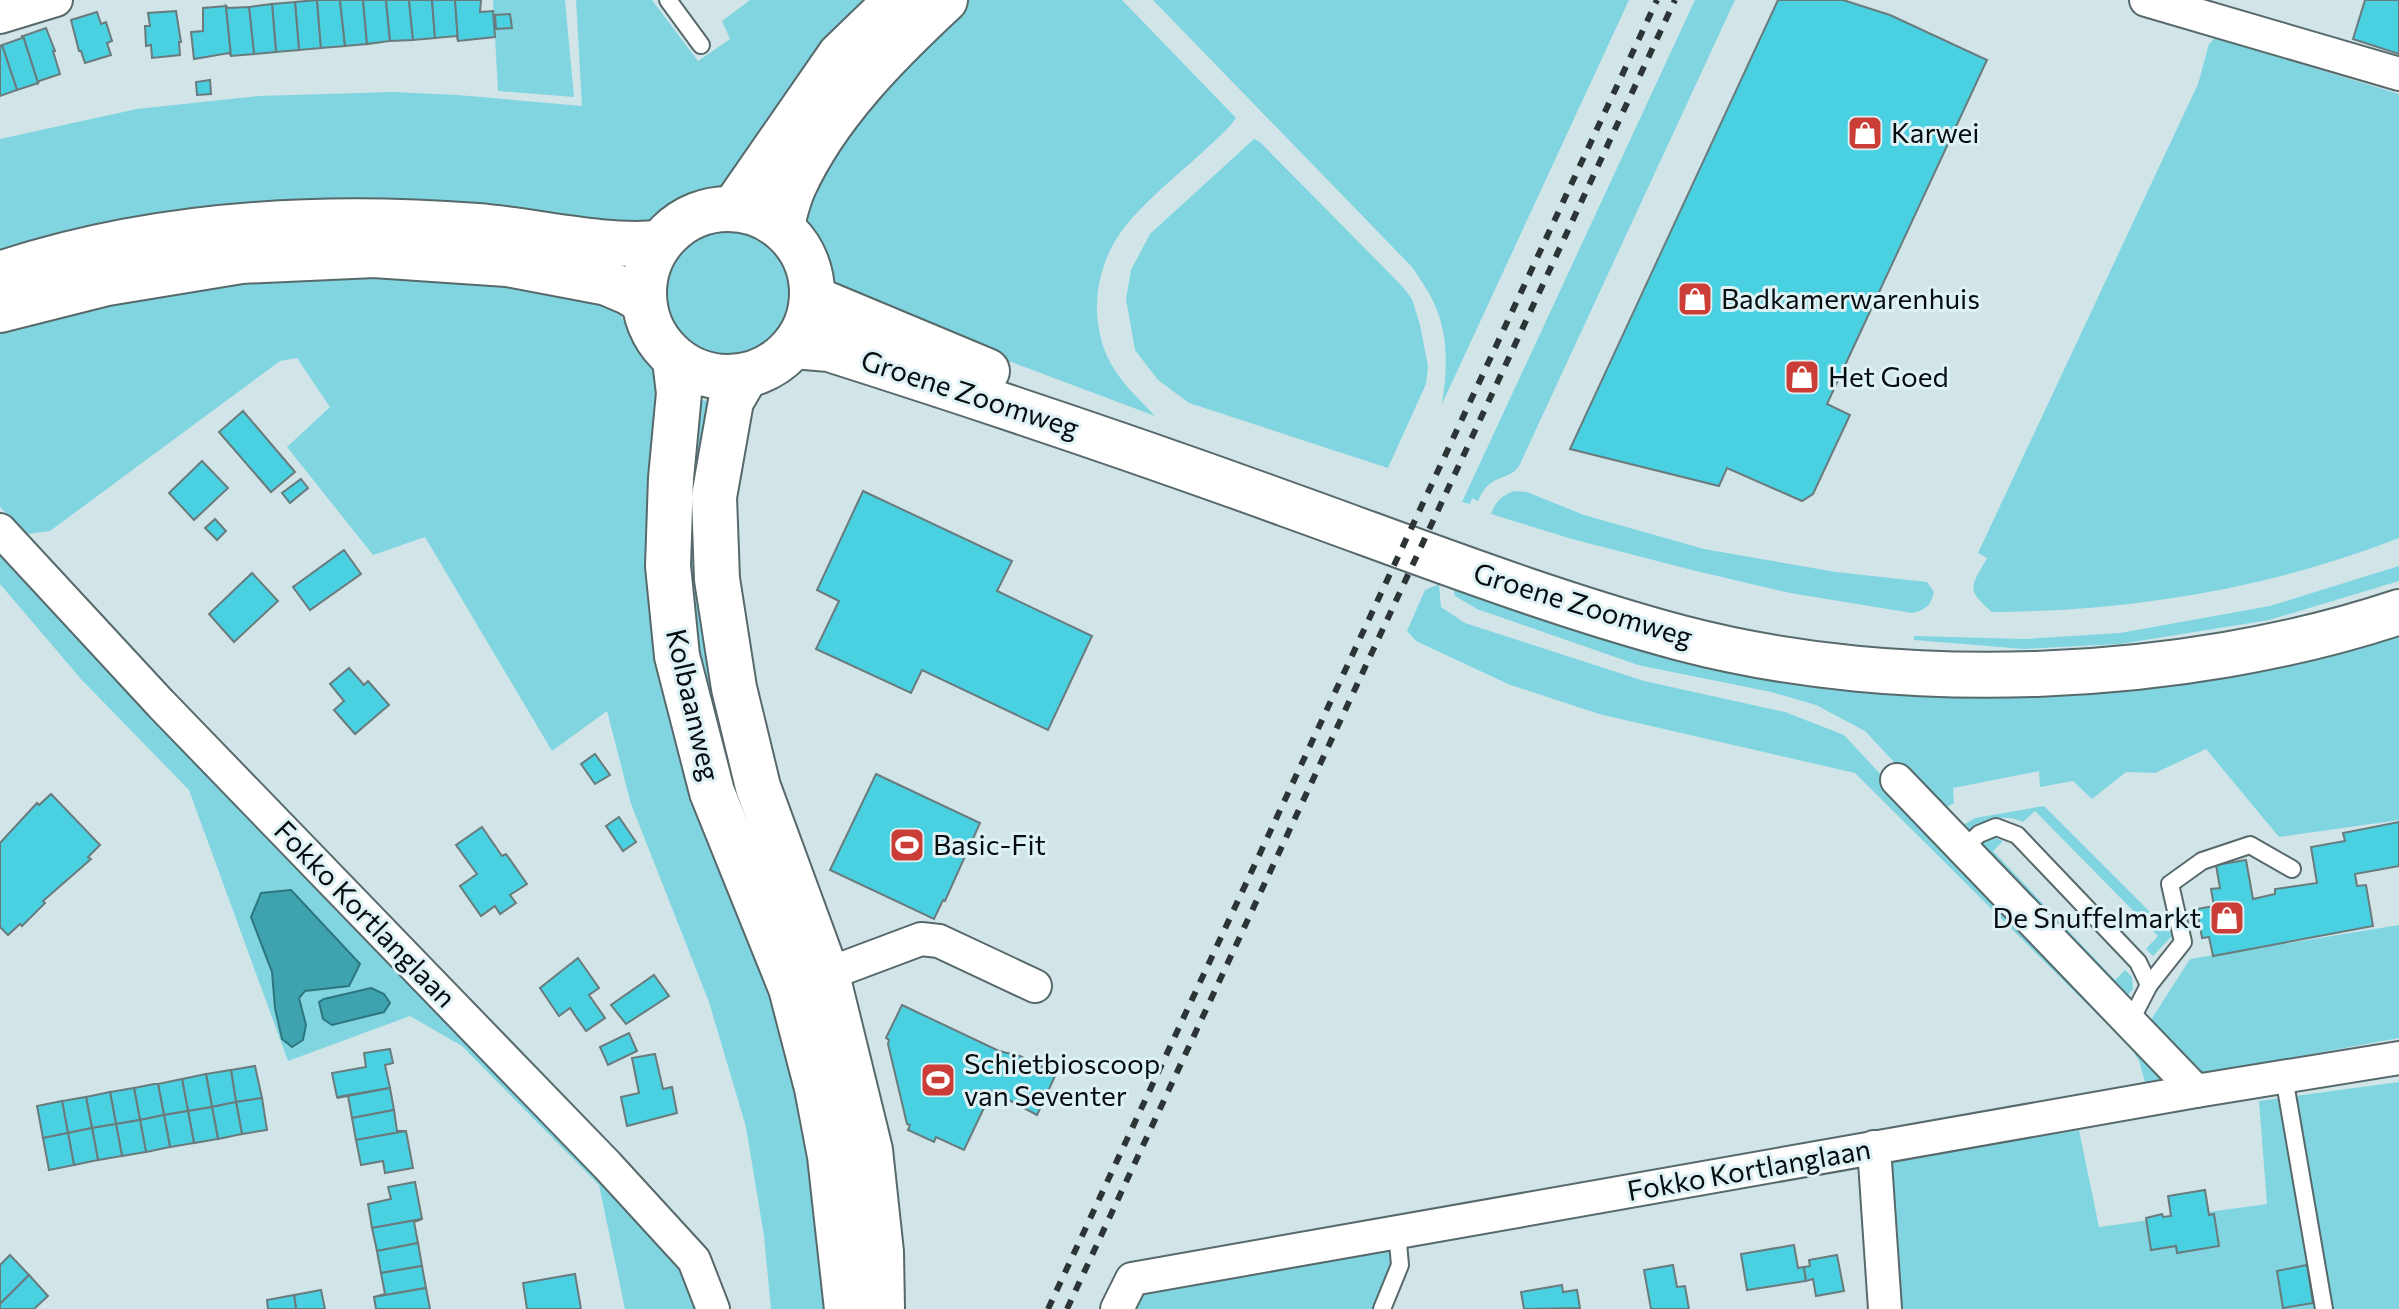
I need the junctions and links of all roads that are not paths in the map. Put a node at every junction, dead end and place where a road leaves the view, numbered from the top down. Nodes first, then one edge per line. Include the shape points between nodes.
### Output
1 (56, 0) edge
2 (668, 0) edge
3 (897, 0) edge
4 (945, 0) edge
5 (2146, 0) edge
6 (0, 17) edge
7 (701, 45) dead end
8 (2399, 74) edge
9 (734, 208) junction
10 (781, 227) junction
11 (659, 243) junction
12 (0, 274) edge
13 (812, 298) junction
14 (643, 301) junction
15 (0, 310) edge
16 (794, 346) junction
17 (675, 360) junction
18 (745, 377) junction
19 (0, 530) edge
20 (2399, 588) edge
21 (2399, 612) edge
22 (1897, 780) dead end
23 (1963, 849) junction
24 (2292, 869) dead end
25 (809, 981) junction
26 (2149, 985) junction
27 (1035, 986) dead end
28 (2130, 1022) junction
29 (2399, 1058) edge
30 (2284, 1077) junction
31 (2196, 1091) junction
32 (1874, 1147) junction
33 (1397, 1232) junction
34 (713, 1309) edge
35 (847, 1309) edge
36 (882, 1309) edge
37 (1117, 1309) edge
38 (1382, 1309) edge
39 (1885, 1309) edge
40 (2324, 1309) edge

1 - 6 street
2 - 7 lane
3 - 9 main road via 840,55
4 - 10 main road via 842,110 809,156
5 - 8 street
9 - 10 main road
9 - 11 main road via 705,211 679,223
10 - 13 main road via 809,267
11 - 12 main road via 624,246 478,226 268,223 167,234 44,259
11 - 14 main road via 645,271
13 - 16 main road via 809,320
13 - 20 main road, Groene Zoomweg via 1108,418 1474,552 1672,615 1820,646 1958,658 2092,654 2237,633
14 - 15 main road via 607,283 507,264 374,255 241,261 107,283
14 - 17 main road via 648,324
16 - 18 main road via 772,366
16 - 21 main road, Groene Zoomweg via 829,349 1071,427 1599,614 1756,654 1898,671 2073,672 2258,650
17 - 18 main road via 721,378
17 - 25 main road, Kolbaanweg via 679,393 668,566 677,656 712,792
18 - 25 main road, Kolbaanweg via 731,401 714,497 717,579 734,688
19 - 34 street, Fokko Kortlanglaan via 694,1260
22 - 23 street
23 - 26 lane via 1996,827 2017,835 2138,962
23 - 28 street
24 - 26 lane via 2250,845 2202,861 2170,884 2183,942
25 - 27 street via 921,939 939,941
25 - 35 main road, Kolbaanweg via 817,1088
25 - 36 main road, Kolbaanweg via 870,1150
26 - 28 lane
28 - 31 street
29 - 30 street, Fokko Kortlanglaan
30 - 31 street, Fokko Kortlanglaan
30 - 40 lane
31 - 32 street, Fokko Kortlanglaan
32 - 33 street, Fokko Kortlanglaan
32 - 39 street
33 - 37 street, Fokko Kortlanglaan via 1132,1279
33 - 38 lane via 1400,1265

